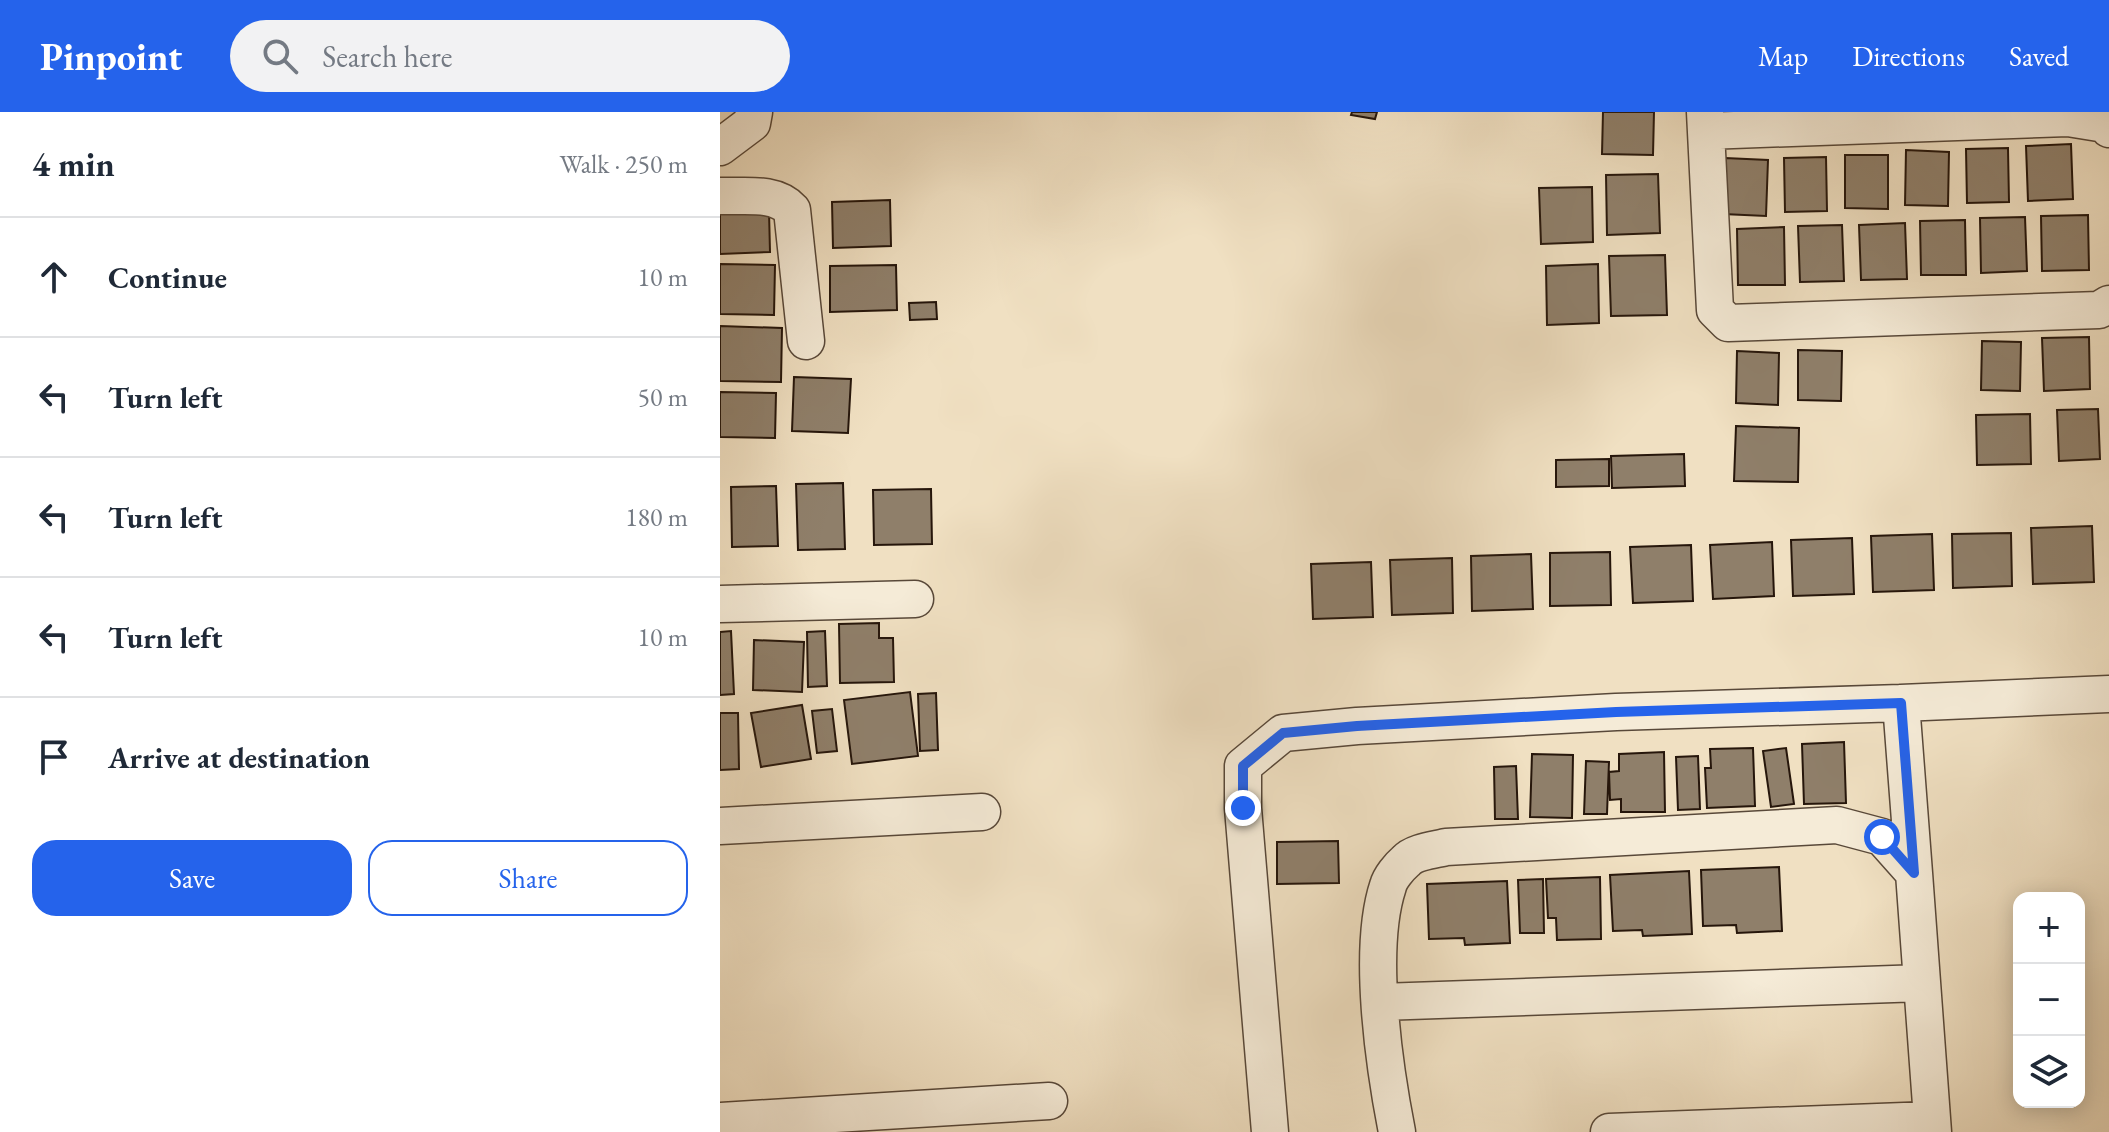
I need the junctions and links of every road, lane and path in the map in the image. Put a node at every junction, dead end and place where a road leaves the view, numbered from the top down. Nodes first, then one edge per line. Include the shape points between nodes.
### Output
1 (754, 112) edge
2 (1705, 122) edge
3 (2109, 129) edge
4 (720, 147) edge
5 (720, 196) edge
6 (2109, 304) edge
7 (806, 341) dead end
8 (915, 599) dead end
9 (720, 604) edge
10 (2109, 694) edge
11 (1901, 703) junction
12 (982, 812) dead end
13 (720, 826) edge
14 (1914, 873) junction
15 (1922, 983) junction
16 (1381, 1002) junction
17 (1049, 1101) dead end
18 (720, 1121) edge
19 (1932, 1126) edge
20 (1775, 1129) edge
21 (1270, 1132) edge
22 (1397, 1132) edge
23 (1609, 1132) edge
24 (1631, 1132) edge

1 - 4 street via 752,123
2 - 3 street via 2068,118
2 - 6 street via 1715,310 1728,323 2099,310
5 - 7 street via 775,198 792,210
8 - 9 street
10 - 11 street
11 - 14 street
11 - 21 street via 1616,712 1283,733 1243,766
12 - 13 street
14 - 15 street
14 - 16 street via 1882,837 1837,825 1446,847 1408,858 1388,883 1379,932
15 - 16 street
15 - 19 street
16 - 22 street
17 - 18 street
19 - 20 street
20 - 24 street
23 - 24 street

